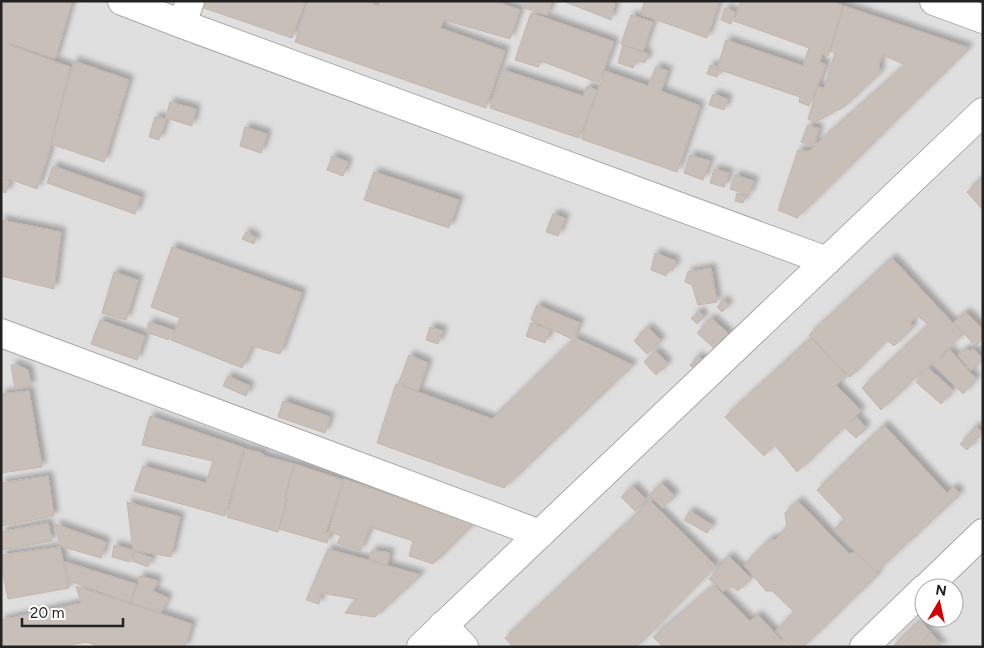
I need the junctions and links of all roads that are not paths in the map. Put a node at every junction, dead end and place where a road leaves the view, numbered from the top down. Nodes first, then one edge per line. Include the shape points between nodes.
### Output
1 (122, 1) edge
2 (934, 1) edge
3 (186, 13) edge
4 (983, 19) edge
5 (983, 112) edge
6 (827, 261) junction
7 (1, 333) edge
8 (983, 533) edge
9 (540, 534) junction
10 (936, 578) edge
11 (914, 599) edge
12 (443, 625) junction
13 (421, 647) edge
14 (464, 647) edge
15 (864, 647) edge

1 - 3 street
2 - 4 street
3 - 6 street
5 - 6 street
6 - 9 street
7 - 9 street
8 - 10 street
9 - 12 street
11 - 15 street
12 - 13 street
12 - 14 street

